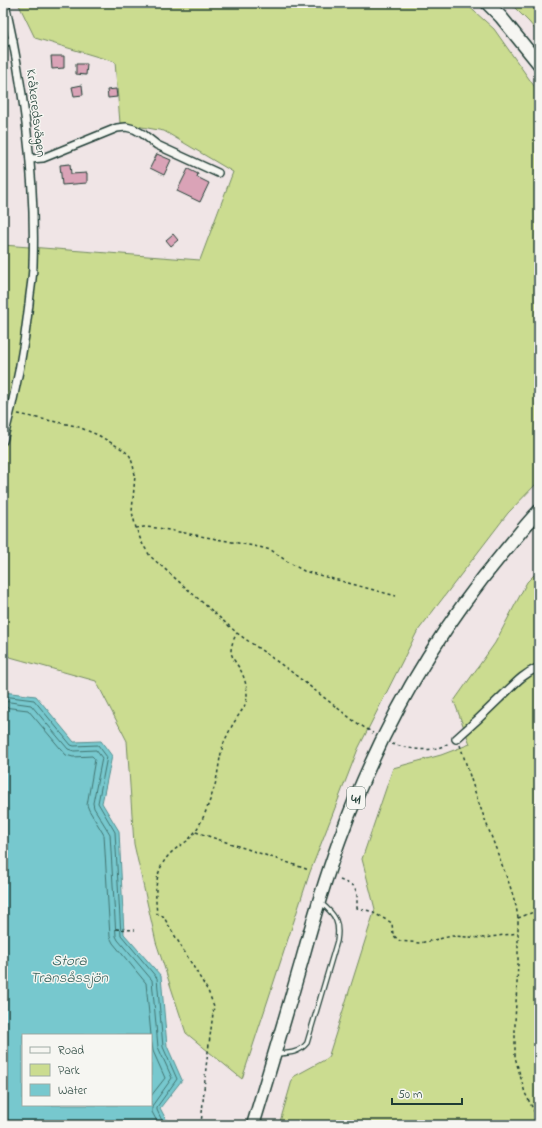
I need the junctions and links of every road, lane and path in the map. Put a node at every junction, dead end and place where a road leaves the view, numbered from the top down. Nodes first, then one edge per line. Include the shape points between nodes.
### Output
1 (5, 3) edge
2 (487, 3) edge
3 (13, 40) junction
4 (3, 43) edge
5 (539, 64) edge
6 (30, 159) junction
7 (218, 173) dead end
8 (11, 413) junction
9 (3, 441) edge
10 (539, 511) edge
11 (136, 528) junction
12 (396, 596) dead end
13 (237, 632) junction
14 (539, 667) edge
15 (382, 738) junction
16 (456, 739) joint
17 (445, 746) dead end
18 (195, 832) junction
19 (309, 870) dead end
20 (340, 880) dead end
21 (319, 901) junction
22 (539, 910) edge
23 (518, 918) junction
24 (116, 929) dead end
25 (135, 930) dead end
26 (518, 933) junction
27 (274, 1054) junction
28 (539, 1121) edge
29 (201, 1125) edge
30 (253, 1125) edge

1 - 3 street, Kråkeredsvägen
2 - 5 main road via 506,22
3 - 4 street
3 - 6 street, Kråkeredsvägen via 20,74
6 - 7 street via 43,158 117,128 126,127 134,129 157,145
6 - 8 street, Kråkeredsvägen via 33,266 26,336
8 - 9 street, Kråkeredsvägen
8 - 11 path via 76,426 98,435 130,456 134,486 132,512
10 - 15 main road, 41 via 485,574 445,630
11 - 12 path via 158,528 271,550 304,571
11 - 13 path via 150,556
13 - 15 path via 354,721
13 - 18 path via 231,651 245,681 246,705 225,741 215,785
14 - 16 street via 517,680
15 - 17 path via 391,744 411,749
15 - 21 main road, 41 via 339,842
16 - 23 path via 460,744 510,886
18 - 19 path
18 - 29 path via 162,864 155,894 157,914 163,916 208,990 214,1006
20 - 26 path via 354,886 357,893 357,908 370,911 392,923 394,935 400,941 420,942 452,936 484,938
21 - 27 main road, 41
21 - 27 lane via 328,908 337,923 338,941 307,1043 296,1052
22 - 23 path
23 - 26 path
24 - 25 path
26 - 28 path via 515,1058 525,1093
27 - 30 main road, 41

